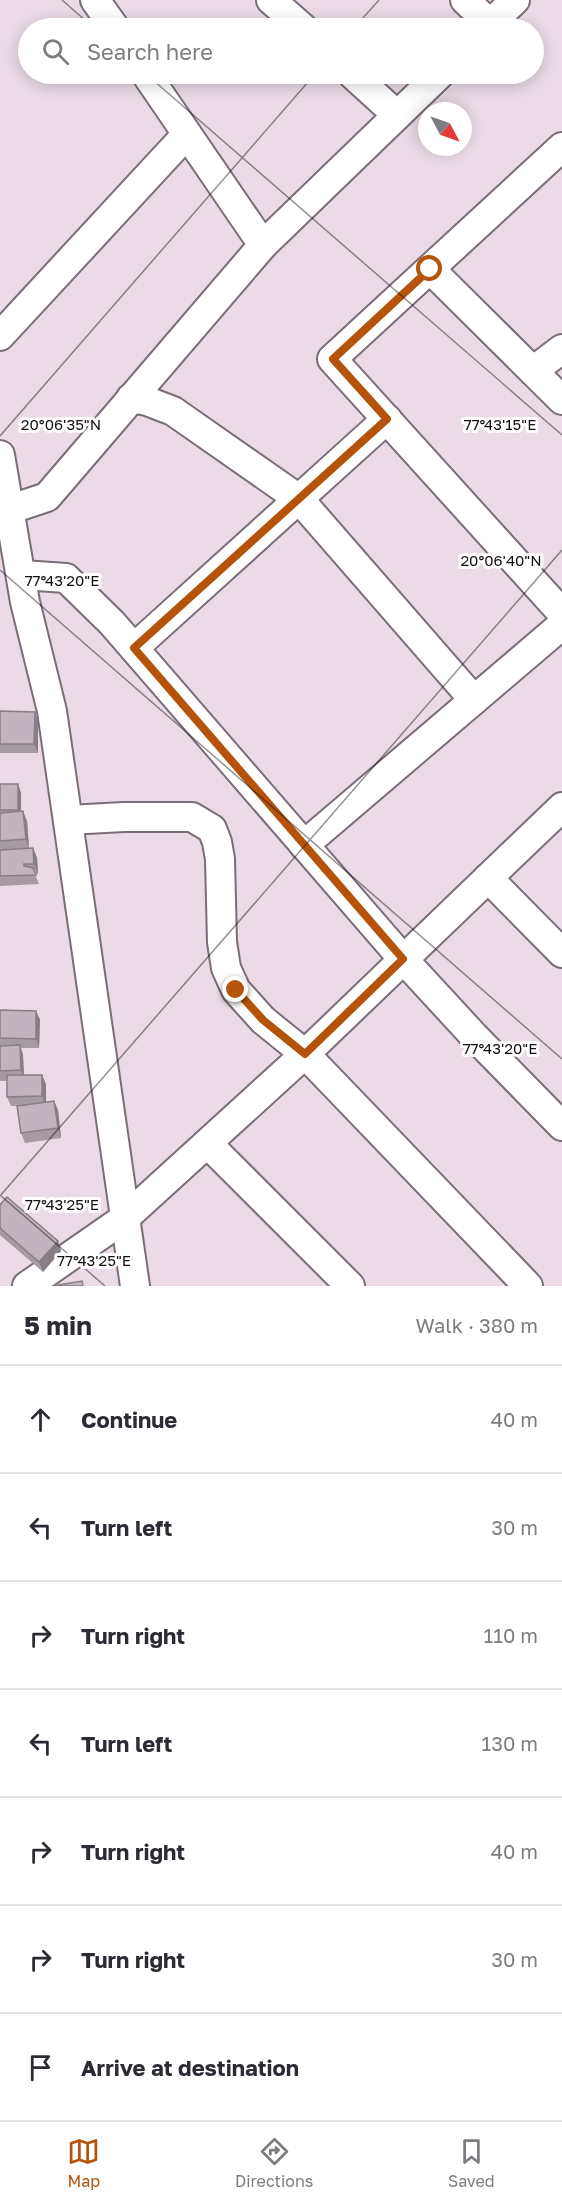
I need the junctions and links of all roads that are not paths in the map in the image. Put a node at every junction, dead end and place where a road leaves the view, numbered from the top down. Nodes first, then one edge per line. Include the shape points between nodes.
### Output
1 (95, 0) edge
2 (272, 0) edge
3 (465, 0) edge
4 (515, 0) edge
5 (108, 18) edge
6 (292, 18) edge
7 (481, 18) edge
8 (496, 18) edge
9 (153, 84) edge
10 (363, 84) edge
11 (430, 84) edge
12 (397, 115) junction
13 (187, 134) junction
14 (562, 147) edge
15 (263, 245) junction
16 (430, 269) junction
17 (0, 336) edge
18 (562, 349) edge
19 (533, 371) junction
20 (131, 398) junction
21 (562, 400) edge
22 (387, 419) junction
23 (0, 455) edge
24 (299, 499) junction
25 (8, 510) junction
26 (13, 562) edge
27 (557, 596) edge
28 (562, 625) edge
29 (134, 648) junction
30 (474, 700) junction
31 (562, 807) edge
32 (68, 820) junction
33 (304, 845) junction
34 (488, 878) junction
35 (562, 953) edge
36 (403, 959) junction
37 (305, 1054) junction
38 (557, 1111) edge
39 (207, 1144) junction
40 (125, 1218) junction
41 (27, 1286) edge
42 (135, 1286) edge
43 (350, 1286) edge
44 (528, 1286) edge

1 - 5 street
2 - 6 street
3 - 7 street
4 - 8 street
9 - 13 street
10 - 12 street
11 - 12 street
12 - 15 street
13 - 15 street
13 - 17 street
14 - 16 street
15 - 20 street
16 - 19 street
16 - 22 street via 333,359
18 - 19 street
19 - 21 street
20 - 24 street via 173,411
20 - 25 street via 47,497
22 - 24 street
22 - 27 street
23 - 25 street
24 - 29 street
24 - 30 street
25 - 26 street
26 - 29 street via 66,578
26 - 32 street via 52,711
28 - 30 street
29 - 33 street
30 - 33 street
31 - 34 street
32 - 37 street via 192,817 212,829 220,859 226,968 249,1007
32 - 40 street
33 - 36 street
34 - 35 street
34 - 36 street
36 - 37 street
36 - 38 street
37 - 39 street
37 - 44 street
39 - 40 street
39 - 43 street
40 - 41 street
40 - 42 street

